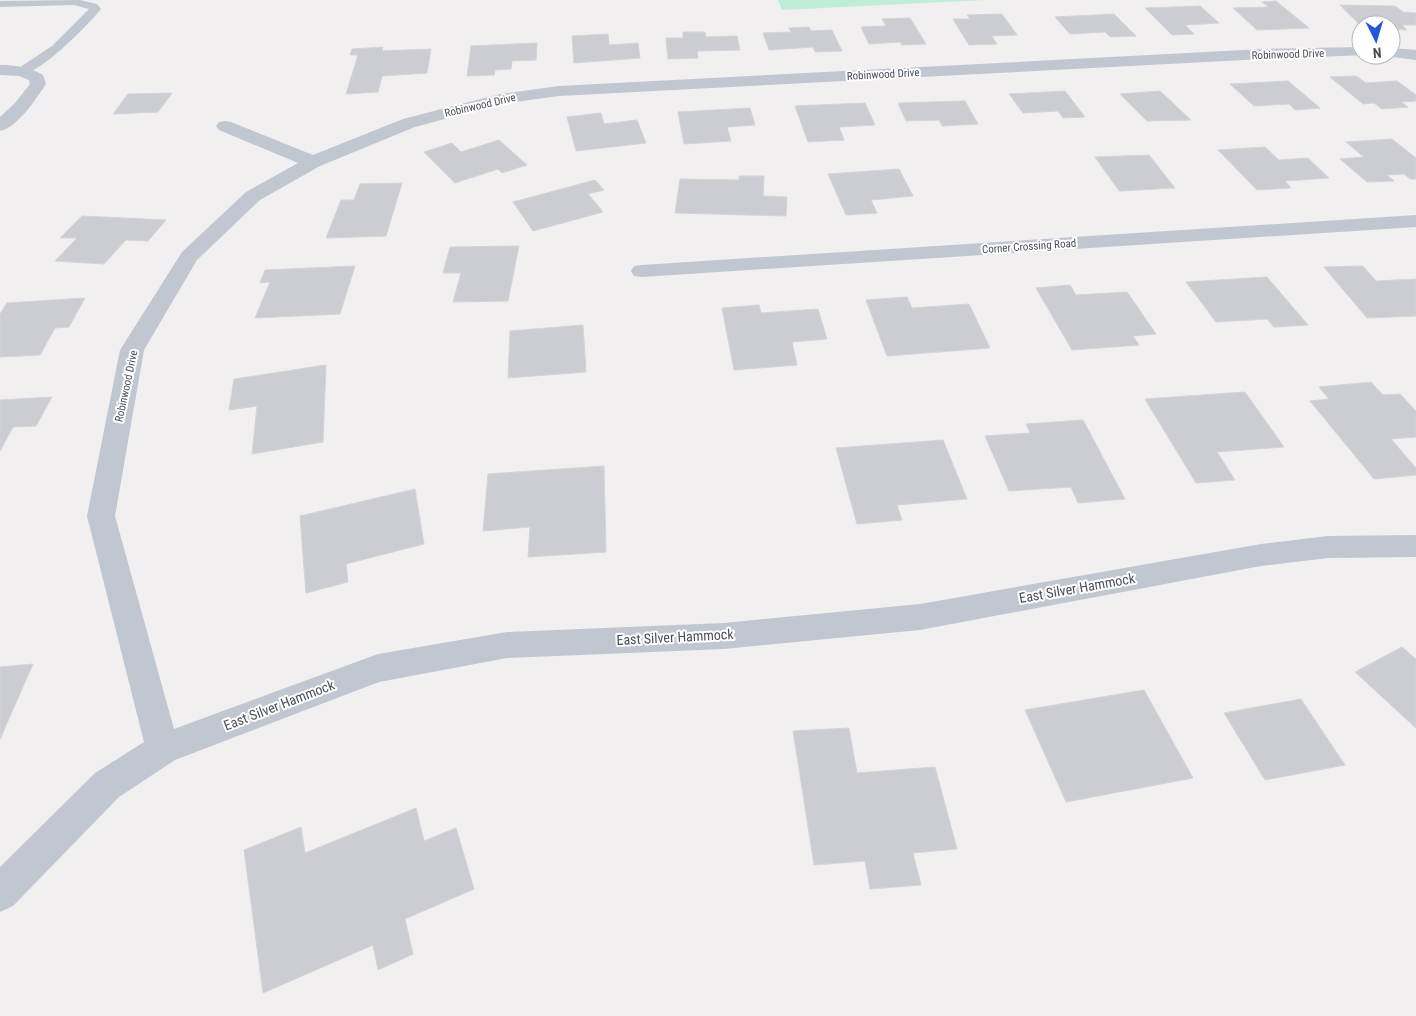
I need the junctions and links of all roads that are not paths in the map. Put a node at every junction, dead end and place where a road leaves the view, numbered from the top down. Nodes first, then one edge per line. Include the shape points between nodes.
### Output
1 (0, 4) edge
2 (1351, 52) edge
3 (1401, 54) edge
4 (1416, 55) edge
5 (0, 70) edge
6 (23, 71) junction
7 (0, 126) edge
8 (225, 126) dead end
9 (313, 162) junction
10 (1416, 221) edge
11 (642, 271) dead end
12 (1416, 546) edge
13 (163, 749) junction
14 (0, 893) edge

1 - 6 lane via 74,2 85,3 95,9 56,49
2 - 9 street, Robinwood Drive via 1263,54 559,91 500,99 410,123
3 - 4 street
5 - 6 street
6 - 7 street via 37,78 38,84 21,107
8 - 9 street
9 - 13 street, Robinwood Drive via 253,196 189,256 132,350 101,516
10 - 11 street, Corner Crossing Road
12 - 13 street, East Silver Hammock via 1328,546 1262,555 920,617 724,636 507,645 378,668
13 - 14 street, East Silver Hammock via 107,785

